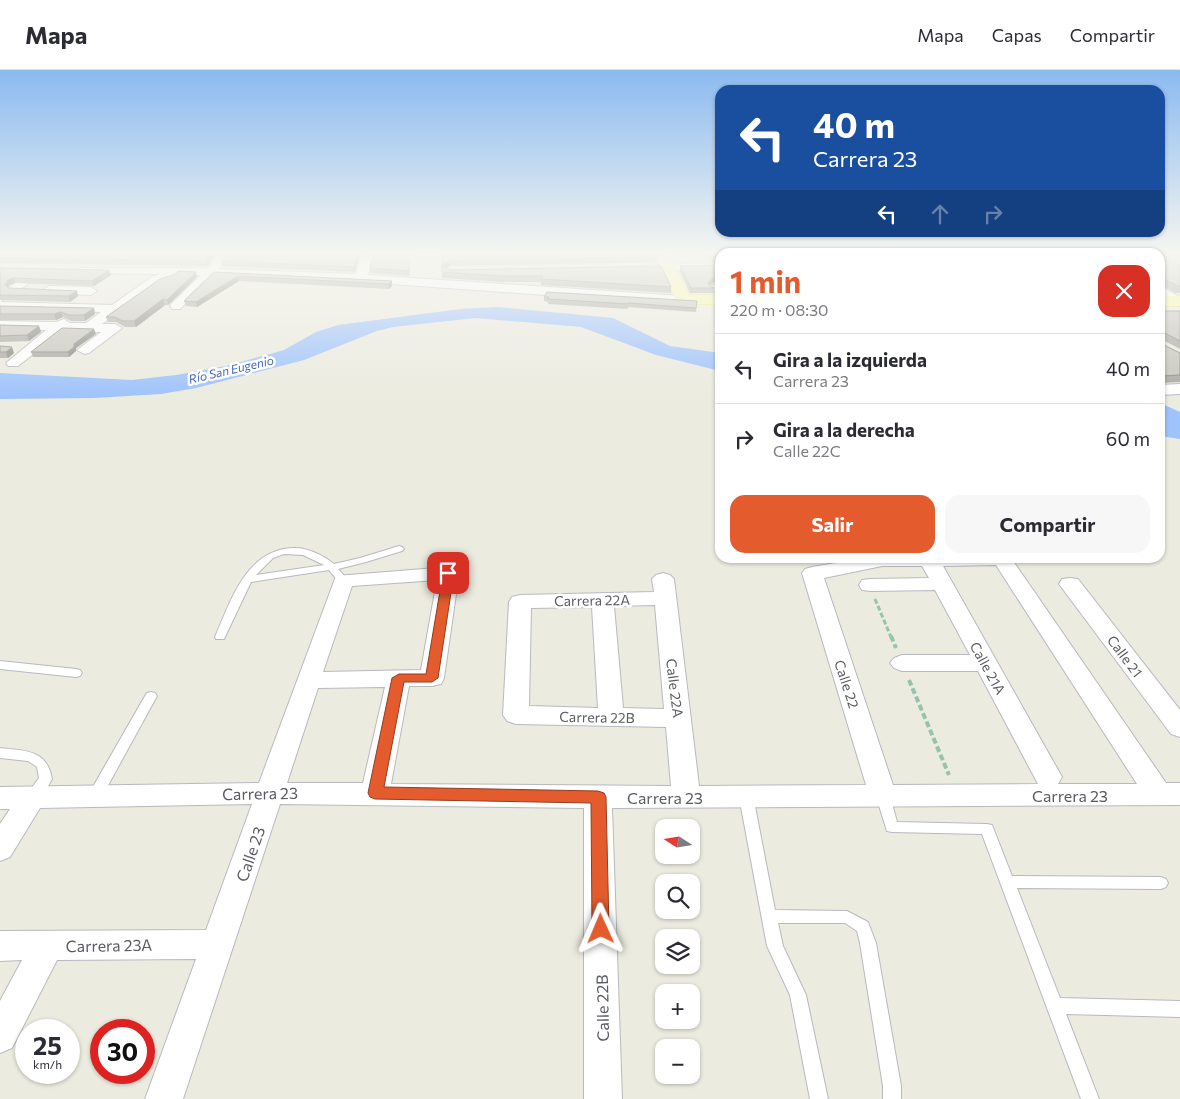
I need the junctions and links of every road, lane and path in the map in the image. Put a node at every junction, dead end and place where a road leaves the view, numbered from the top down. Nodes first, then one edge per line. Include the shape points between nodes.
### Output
1 (76, 302) edge
2 (124, 302) edge
3 (179, 302) edge
4 (1166, 302) edge
5 (1179, 304) edge
6 (0, 306) edge
7 (176, 306) dead end
8 (68, 308) junction
9 (86, 308) junction
10 (115, 308) junction
11 (1165, 310) edge
12 (0, 324) edge
13 (60, 326) junction
14 (89, 327) junction
15 (44, 338) junction
16 (101, 338) junction
17 (8, 347) edge
18 (32, 347) junction
19 (84, 350) dead end
20 (13, 363) dead end
21 (1180, 389) edge
22 (1165, 390) edge
23 (399, 548) dead end
24 (866, 563) edge
25 (931, 563) edge
26 (1005, 563) edge
27 (337, 573) junction
28 (248, 579) junction
29 (942, 584) junction
30 (1070, 584) dead end
31 (870, 585) dead end
32 (663, 589) joint
33 (604, 600) junction
34 (220, 637) dead end
35 (902, 663) dead end
36 (985, 663) junction
37 (0, 665) edge
38 (76, 673) dead end
39 (399, 678) junction
40 (309, 680) junction
41 (151, 696) dead end
42 (516, 715) joint
43 (611, 718) junction
44 (679, 718) junction
45 (1180, 728) edge
46 (0, 753) edge
47 (1048, 777) dead end
48 (271, 793) junction
49 (375, 793) junction
50 (1169, 794) edge
51 (95, 796) junction
52 (746, 796) junction
53 (883, 796) junction
54 (32, 797) junction
55 (598, 797) junction
56 (686, 797) junction
57 (0, 798) edge
58 (0, 849) edge
59 (1007, 882) junction
60 (1161, 883) dead end
61 (769, 916) junction
62 (219, 944) junction
63 (0, 946) edge
64 (47, 946) junction
65 (1054, 1006) junction
66 (1180, 1009) edge
67 (0, 1036) edge
68 (164, 1099) edge
69 (604, 1099) edge
70 (819, 1099) edge
71 (892, 1099) edge
72 (1090, 1099) edge

1 - 8 street
2 - 10 street
3 - 7 street
4 - 5 main road
5 - 11 street
6 - 8 street
8 - 9 street
9 - 10 street
9 - 13 street
10 - 14 street
12 - 13 street
13 - 14 street
13 - 15 street
14 - 16 street via 115,328
15 - 16 street
15 - 18 street
16 - 19 street
17 - 18 street
18 - 20 street
21 - 22 street
23 - 27 lane
24 - 53 street, Calle 22 via 812,573
25 - 29 street, Calle 21A
26 - 50 street
27 - 28 lane
27 - 28 lane via 328,563 308,553 282,550 255,568
27 - 39 street via 448,573 432,678
27 - 40 street, Calle 23
28 - 34 lane
29 - 31 street
29 - 36 street, Calle 21A
30 - 45 street, Calle 21
32 - 33 street, Carrera 22A
32 - 44 street, Calle 22A
33 - 42 street, Carrera 22A via 520,602
33 - 43 street
35 - 36 street
36 - 47 street, Calle 21A
37 - 38 lane
39 - 40 street
39 - 49 street
40 - 48 street, Calle 23
41 - 51 lane
42 - 43 street, Carrera 22B
43 - 44 street, Carrera 22B
44 - 56 street, Calle 22A
46 - 54 lane via 32,757 42,763 46,779
48 - 49 street, Carrera 23
48 - 51 street, Carrera 23
48 - 62 street, Calle 23
49 - 55 street, Carrera 23
50 - 53 street, Carrera 23
51 - 54 street, Carrera 23
52 - 53 street, Carrera 23
52 - 56 street, Carrera 23
52 - 61 lane
53 - 59 lane via 892,827 987,829
54 - 57 street, Carrera 23
54 - 58 street
55 - 56 street, Carrera 23
55 - 69 street, Calle 22B
59 - 60 lane
59 - 65 lane
61 - 70 lane via 775,946 798,995
61 - 71 lane via 847,916 863,927
62 - 64 street, Carrera 23A
62 - 68 street, Calle 23
63 - 64 street, Carrera 23A
64 - 67 street
65 - 66 lane
65 - 72 lane

